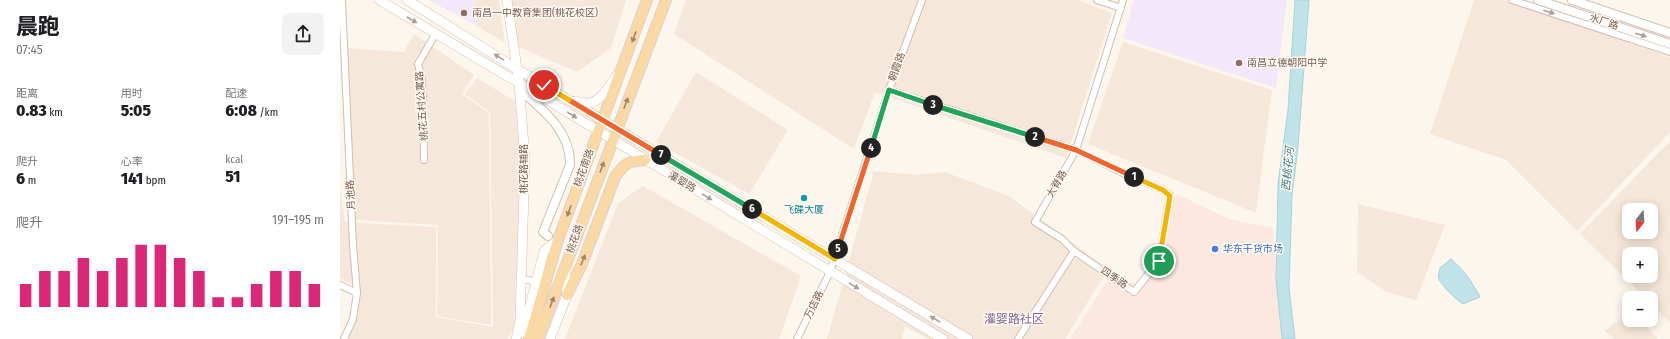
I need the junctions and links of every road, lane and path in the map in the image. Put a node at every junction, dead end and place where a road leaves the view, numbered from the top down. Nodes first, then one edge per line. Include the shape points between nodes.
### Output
1 (342, 0) edge
2 (379, 0) edge
3 (407, 0) edge
4 (507, 0) edge
5 (647, 0) edge
6 (666, 0) edge
7 (922, 0) edge
8 (1097, 0) edge
9 (1123, 0) edge
10 (1512, 0) edge
11 (1538, 0) edge
12 (1572, 0) edge
13 (1121, 8) junction
14 (436, 33) junction
15 (1670, 33) edge
16 (1670, 44) edge
17 (1670, 52) edge
18 (623, 66) junction
19 (517, 69) junction
20 (520, 86) junction
21 (889, 90) junction
22 (571, 101) junction
23 (602, 120) junction
24 (617, 128) junction
25 (598, 131) junction
26 (612, 140) junction
27 (1076, 150) junction
28 (424, 160) dead end
29 (645, 160) junction
30 (553, 238) junction
31 (1074, 251) junction
32 (835, 259) junction
33 (565, 268) junction
34 (830, 272) junction
35 (521, 278) junction
36 (536, 282) junction
37 (340, 285) edge
38 (357, 293) junction
39 (567, 295) junction
40 (344, 339) edge
41 (516, 339) edge
42 (521, 339) edge
43 (529, 339) edge
44 (538, 339) edge
45 (550, 339) edge
46 (797, 339) edge
47 (943, 339) edge
48 (968, 339) edge
49 (1018, 339) edge

1 - 38 street, 月池路
2 -> 14 main road, 灌婴路
19 -> 3 main road, 灌婴路
4 - 19 main road, 桃花路辅路
5 -> 18 main road, 桃花南路
24 -> 6 main road
7 - 21 street, 朝霞路
8 - 13 street
9 - 13 street, 大脊路
10 -> 17 street
11 -> 16 street, 水厂路
12 - 15 street, 水厂路
13 - 27 street, 大脊路
14 - 20 main road, 灌婴路
14 - 28 street, 桃花五村公寓路 via 418,64 422,80
18 - 22 main road via 609,87 594,101
18 - 23 main road, 桃花南路
19 - 20 main road, 桃花路辅路
19 - 22 main road, 灌婴路
20 -> 25 main road, 灌婴路
20 - 30 street via 549,115 561,132 570,154 570,165 544,232
20 - 35 main road, 桃花路辅路 via 525,159
21 - 27 street, 四季路
21 - 32 street, 朝霞路
22 - 23 main road, 灌婴路
23 - 24 main road, 灌婴路
23 - 25 main road, 桃花南路
24 - 26 main road
24 - 32 main road, 灌婴路
25 - 26 main road, 灌婴路
25 -> 30 main road, 桃花南路
26 - 29 main road, 灌婴路
33 -> 26 main road, 桃花路
27 - 31 street, 大脊路 via 1035,222 1062,239
27 - 31 street, 四季路 via 1163,190 1170,196 1159,261 1134,292
29 -> 34 main road, 灌婴路
39 -> 29 main road via 582,264 615,177 631,160
30 - 36 main road via 544,251
30 - 43 main road, 桃花南路
31 - 49 street
32 - 34 street, 朝霞路
48 -> 32 main road, 灌婴路
33 - 39 main road
44 -> 33 main road, 桃花路
34 - 46 street, 万店路
34 -> 47 main road, 灌婴路
35 - 36 street
35 - 41 main road, 桃花路辅路 via 520,321
36 - 42 main road
37 - 38 street
38 - 40 street, 月池路 via 353,319
39 - 45 main road

